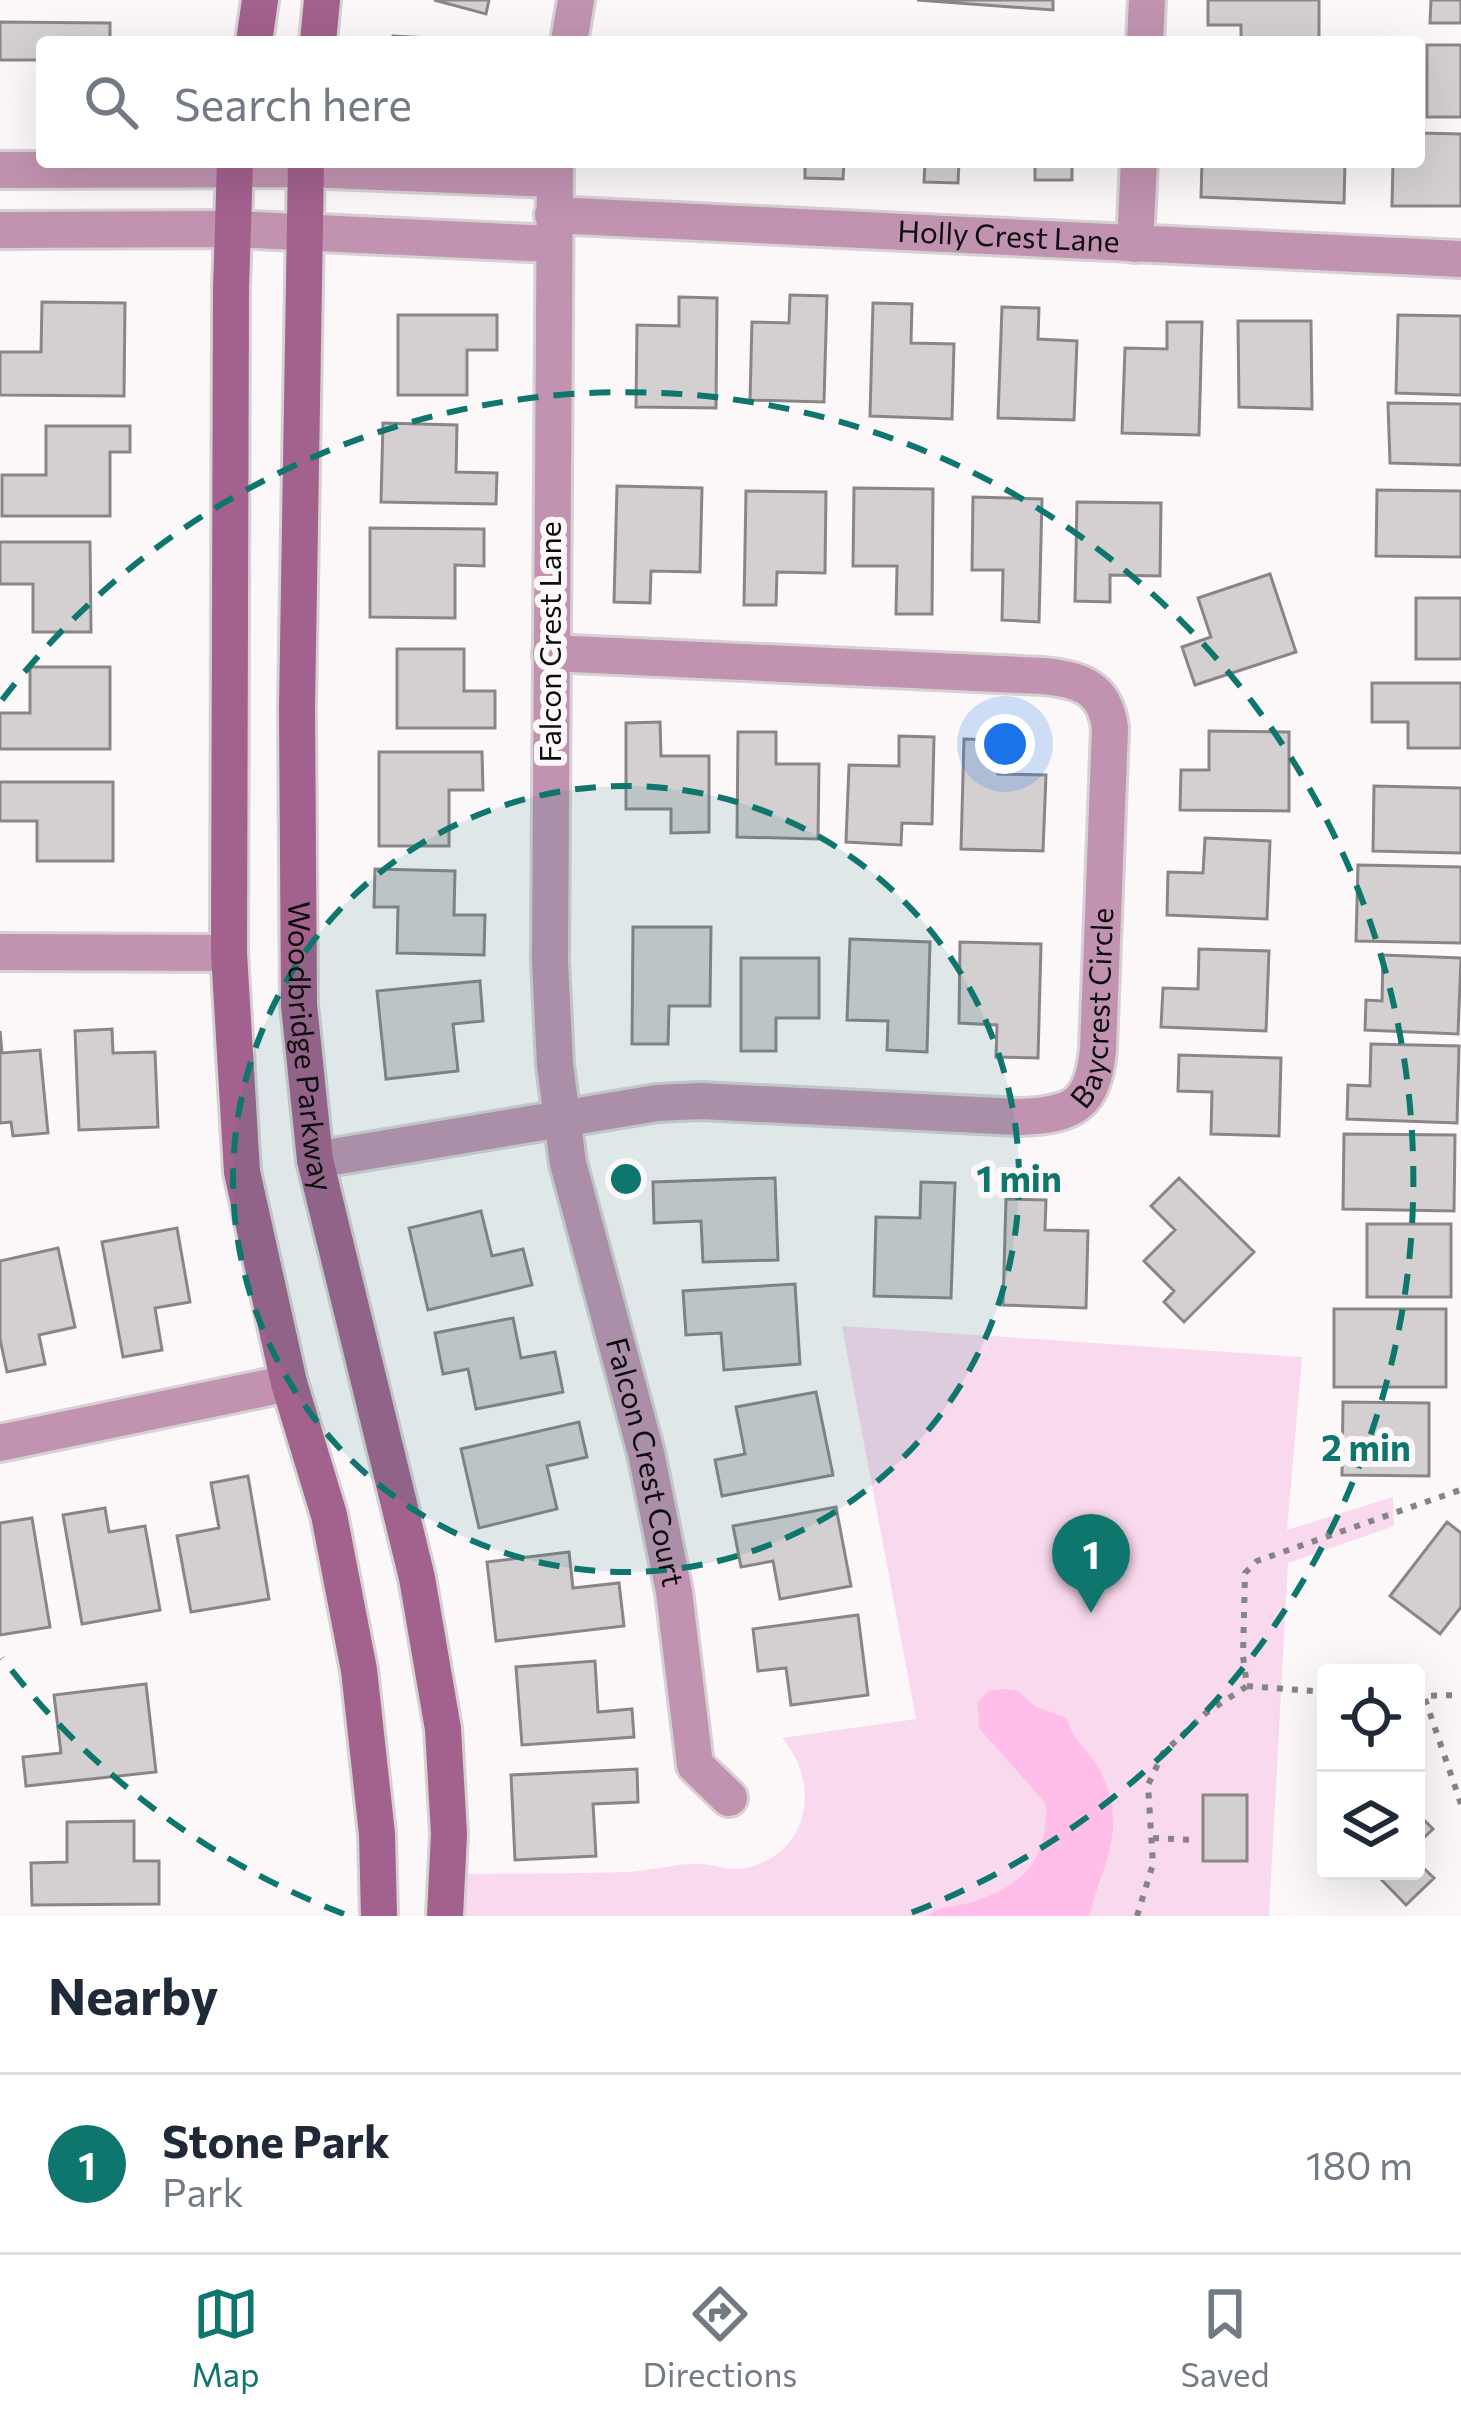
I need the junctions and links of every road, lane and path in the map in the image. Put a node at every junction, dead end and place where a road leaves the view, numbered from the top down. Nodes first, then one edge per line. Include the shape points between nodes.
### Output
1 (260, 0) edge
2 (322, 0) edge
3 (576, 0) edge
4 (1147, 0) edge
5 (255, 36) edge
6 (319, 36) edge
7 (570, 36) edge
8 (1145, 36) edge
9 (118, 168) edge
10 (235, 168) edge
11 (306, 168) edge
12 (321, 168) edge
13 (1139, 168) edge
14 (0, 170) edge
15 (554, 200) edge
16 (0, 230) edge
17 (232, 230) junction
18 (304, 234) junction
19 (1135, 244) junction
20 (1461, 260) edge
21 (550, 653) junction
22 (0, 952) edge
23 (229, 953) junction
24 (563, 1120) junction
25 (315, 1160) junction
26 (289, 1383) junction
27 (0, 1443) edge
28 (1460, 1490) edge
29 (1247, 1685) junction
30 (1317, 1691) edge
31 (1461, 1695) edge
32 (1425, 1697) edge
33 (1425, 1708) edge
34 (729, 1798) dead end
35 (1461, 1804) edge
36 (1153, 1838) junction
37 (1192, 1840) dead end
38 (379, 1916) edge
39 (445, 1916) edge
40 (1137, 1916) edge

1 - 5 main road
2 - 6 main road
3 - 7 street
4 - 8 street
9 - 14 street, Holly Crest Lane
10 - 17 main road
11 - 18 main road, Woodbridge Parkway
12 - 15 street, Holly Crest Lane
13 - 19 street
15 - 18 street, Holly Crest Lane
15 - 19 street, Holly Crest Lane
15 - 21 street, Falcon Crest Lane
16 - 17 street, Holly Crest Lane
17 - 18 street, Holly Crest Lane
17 - 23 main road
18 - 25 main road, Woodbridge Parkway via 299,1005
19 - 20 street, Holly Crest Lane
21 - 24 street, Falcon Crest Lane via 550,1013
21 - 24 street, Baycrest Circle via 1067,678 1101,697 1110,728 1099,1048 1081,1103 1020,1117 701,1101
22 - 23 street
23 - 26 main road via 242,1172
24 - 25 street, Baycrest Circle
24 - 34 street, Falcon Crest Court via 572,1186 650,1474 695,1765
25 - 39 main road, Woodbridge Parkway via 425,1621 443,1729
26 - 27 street
26 - 38 main road via 329,1515 359,1670
28 - 29 path via 1257,1561 1242,1588
29 - 30 path
29 - 36 path via 1163,1753 1148,1785
31 - 32 path
33 - 35 path
36 - 37 path
36 - 40 path

